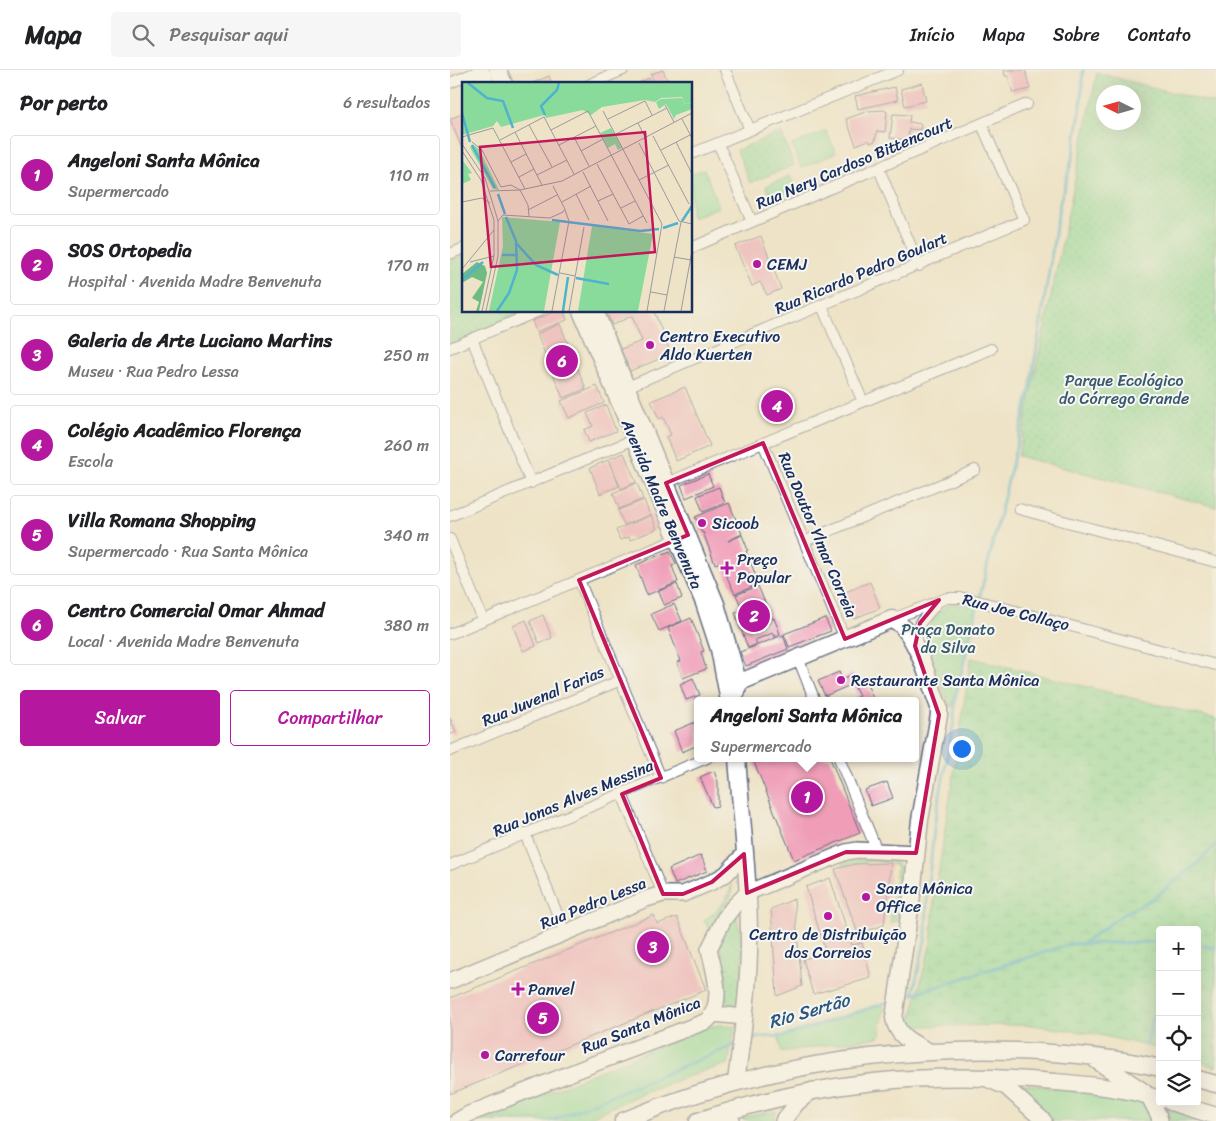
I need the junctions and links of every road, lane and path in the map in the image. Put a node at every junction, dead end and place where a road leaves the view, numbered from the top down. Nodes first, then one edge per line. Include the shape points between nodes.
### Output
1 (481, 70) edge
2 (498, 70) edge
3 (623, 70) edge
4 (725, 70) edge
5 (898, 70) edge
6 (485, 82) edge
7 (503, 82) edge
8 (595, 82) edge
9 (450, 83) edge
10 (1028, 104) dead end
11 (982, 125) junction
12 (750, 130) junction
13 (718, 143) junction
14 (692, 154) edge
15 (879, 168) junction
16 (752, 222) junction
17 (692, 248) edge
18 (462, 249) edge
19 (450, 254) edge
20 (919, 266) junction
21 (822, 306) junction
22 (537, 312) edge
23 (581, 312) edge
24 (595, 312) edge
25 (472, 339) junction
26 (450, 348) edge
27 (991, 349) dead end
28 (627, 387) junction
29 (863, 402) junction
30 (635, 439) junction
31 (763, 443) junction
32 (975, 470) dead end
33 (531, 483) junction
34 (666, 483) junction
35 (1019, 509) dead end
36 (450, 516) edge
37 (450, 539) edge
38 (677, 539) junction
39 (805, 541) junction
40 (1216, 562) edge
41 (579, 580) junction
42 (940, 600) junction
43 (892, 619) junction
44 (483, 620) junction
45 (450, 634) edge
46 (845, 638) junction
47 (915, 646) junction
48 (798, 658) junction
49 (1216, 665) edge
50 (621, 680) junction
51 (738, 683) junction
52 (728, 697) edge
53 (736, 697) edge
54 (813, 697) edge
55 (450, 752) edge
56 (698, 762) edge
57 (737, 762) edge
58 (841, 762) edge
59 (661, 778) junction
60 (622, 794) junction
61 (525, 834) junction
62 (877, 851) junction
63 (916, 853) junction
64 (744, 854) junction
65 (450, 865) edge
66 (747, 893) junction
67 (663, 894) junction
68 (565, 933) junction
69 (450, 980) edge
70 (714, 1014) junction
71 (744, 1022) junction
72 (928, 1052) junction
73 (1092, 1057) junction
74 (1156, 1067) edge
75 (983, 1077) junction
76 (1201, 1079) edge
77 (736, 1081) junction
78 (1216, 1084) edge
79 (813, 1090) junction
80 (1154, 1097) edge
81 (1184, 1106) edge
82 (714, 1116) junction
83 (1216, 1116) edge
84 (457, 1121) edge
85 (623, 1121) edge
86 (698, 1121) edge
87 (732, 1121) edge
88 (783, 1121) edge
89 (1044, 1121) edge
90 (1160, 1121) edge

1 - 6 main road
1 - 9 street
2 - 7 main road
3 - 8 street
4 - 12 street
5 - 12 street
10 - 11 street, Rua Nery Cardoso Bittencourt
11 - 15 street, Rua Nery Cardoso Bittencourt
11 - 20 street, Rua Ricardo Pedro Goulart via 1024,220
12 - 13 street
13 - 14 street
13 - 16 street
15 - 16 street, Rua Nery Cardoso Bittencourt
15 - 20 street
16 - 17 street, Rua Nery Cardoso Bittencourt
18 - 19 street
20 - 21 street, Rua Ricardo Pedro Goulart
21 - 28 street, Rua Ricardo Pedro Goulart
21 - 29 street
22 - 25 street
23 - 30 main road, Avenida Madre Benvenuta
24 - 28 main road, Avenida Madre Benvenuta
25 - 26 street
25 - 33 street
27 - 29 street
28 - 34 main road, Avenida Madre Benvenuta
29 - 31 street
30 - 33 street
30 - 38 main road, Avenida Madre Benvenuta
31 - 34 street
31 - 39 street, Rua Doutor Ylmar Correia
32 - 39 street
33 - 36 street
34 - 51 main road, Avenida Madre Benvenuta via 716,604
35 - 40 street
37 - 44 street
38 - 41 street
38 - 52 main road, Avenida Madre Benvenuta via 711,623
39 - 46 street, Rua Doutor Ylmar Correia
41 - 44 street
41 - 50 street
42 - 43 street, Rua Joe Collaço
42 - 47 street via 923,618
42 - 49 street, Rua Joe Collaço via 953,597 972,599
43 - 46 main road, Rua Joe Collaço
43 - 47 main road via 903,626
44 - 45 street
46 - 48 main road, Rua Joe Collaço
47 - 63 main road via 939,715
48 - 51 main road, Rua Joe Collaço
48 - 54 street
50 - 55 street, Rua Juvenal Farias
50 - 59 street
51 - 53 main road, Avenida Madre Benvenuta
56 - 59 street, Rua Jonas Alves Messina
57 - 64 main road
58 - 62 street
59 - 60 street, Rua Jonas Alves Messina
60 - 61 street, Rua Jonas Alves Messina
60 - 67 street
61 - 65 street, Rua Jonas Alves Messina
61 - 68 street
62 - 63 street
62 - 66 street via 846,852
63 - 72 main road via 894,1013 899,1032
64 - 66 main road
64 - 67 street, Rua Pedro Lessa via 726,874 712,882 683,894
66 - 70 street, Rua Santa Mônica via 724,919 709,949 715,977
66 - 71 main road via 749,953
67 - 68 street, Rua Pedro Lessa
68 - 69 street, Rua Pedro Lessa
70 - 71 street
70 - 84 street, Rua Santa Mônica via 707,1021 587,1066
71 - 77 main road
72 - 73 main road via 1055,1052
72 - 77 main road via 852,1058
73 - 74 main road
73 - 80 main road
75 - 79 main road via 878,1080
75 - 80 main road via 1079,1084
75 - 89 street via 1006,1087
76 - 78 main road
77 - 85 main road via 674,1100
79 - 82 main road
79 - 88 street
80 - 90 street
81 - 83 main road
82 - 86 main road
82 - 87 street

